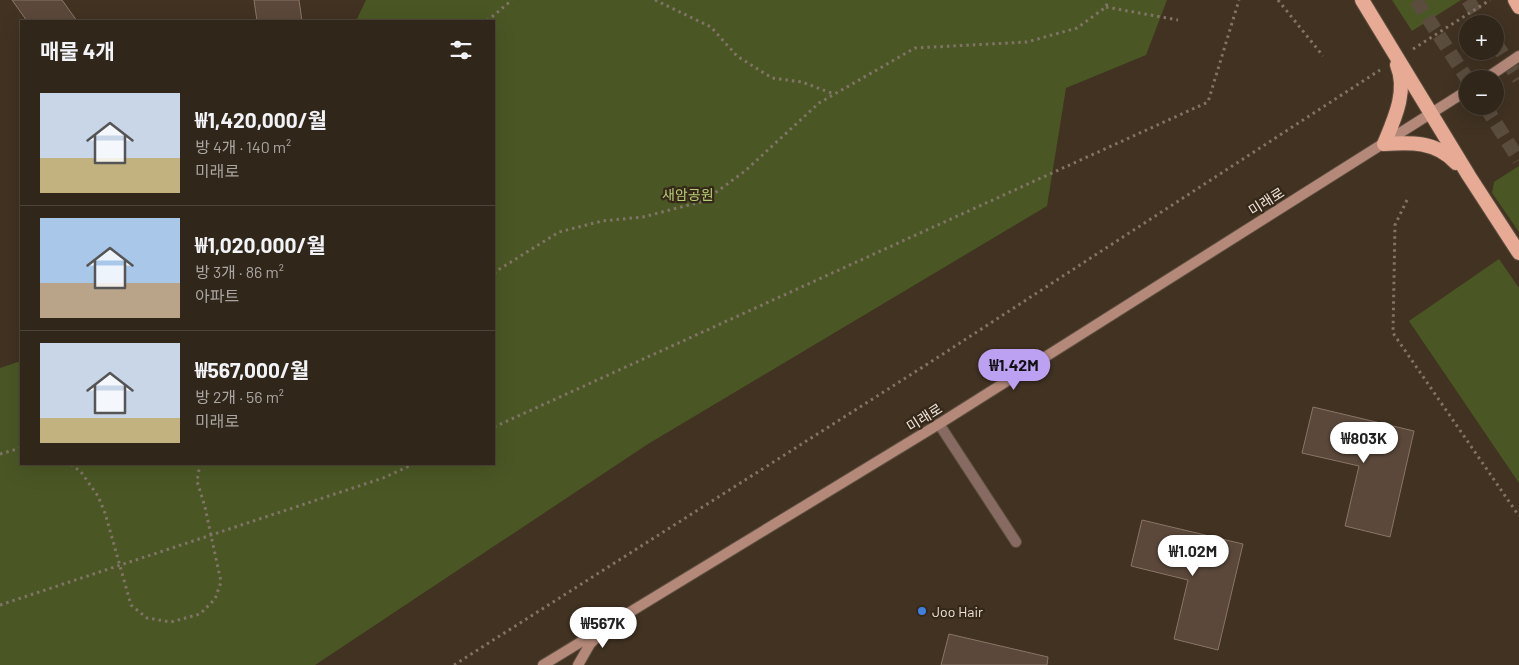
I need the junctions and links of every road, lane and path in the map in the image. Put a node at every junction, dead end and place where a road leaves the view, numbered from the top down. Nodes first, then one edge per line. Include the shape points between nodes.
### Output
1 (512, 0) edge
2 (654, 0) edge
3 (1108, 0) edge
4 (1240, 0) edge
5 (1278, 0) edge
6 (1362, 0) edge
7 (1490, 0) edge
8 (1515, 0) edge
9 (1106, 7) junction
10 (1519, 7) edge
11 (487, 20) edge
12 (1178, 20) dead end
13 (1388, 43) junction
14 (1408, 52) dead end
15 (1323, 56) dead end
16 (1519, 56) edge
17 (1384, 68) dead end
18 (1498, 70) edge
19 (834, 94) junction
20 (1459, 96) edge
21 (1430, 114) junction
22 (1384, 144) junction
23 (1469, 176) junction
24 (1408, 200) dead end
25 (1519, 253) edge
26 (495, 273) edge
27 (939, 424) junction
28 (495, 427) edge
29 (20, 449) edge
30 (0, 454) edge
31 (72, 465) edge
32 (200, 465) edge
33 (412, 465) edge
34 (1519, 516) edge
35 (212, 535) junction
36 (1016, 542) dead end
37 (120, 566) junction
38 (0, 605) edge
39 (612, 622) junction
40 (454, 665) edge
41 (543, 665) edge
42 (578, 665) edge

1 - 11 path
2 - 19 path via 711,27 737,56 772,78 802,82
3 - 9 path
4 - 28 path via 1208,102
5 - 15 path
6 - 13 highway
7 - 14 path
8 - 10 highway
9 - 12 path
9 - 19 path via 1077,28 1027,42 915,48
13 - 21 highway
13 - 22 highway via 1399,70 1401,93 1396,117
16 - 18 main road
17 - 40 path via 926,365
19 - 26 path via 745,171 704,201 643,217 602,221 559,232
20 - 21 main road, 미래로
21 - 22 main road, 미래로
21 - 23 highway
22 - 23 highway via 1411,142 1433,146 1450,156
22 - 27 main road, 미래로
23 - 25 highway
24 - 34 path via 1395,225 1393,333
27 - 36 lane
27 - 39 main road, 미래로
29 - 30 path
31 - 37 path via 98,496
32 - 35 path via 197,481
33 - 35 path
35 - 37 path
35 - 37 path via 221,582 215,600 200,614 171,622 147,618 132,605
37 - 38 path
39 - 41 main road, 미래로
39 - 42 main road via 590,644

